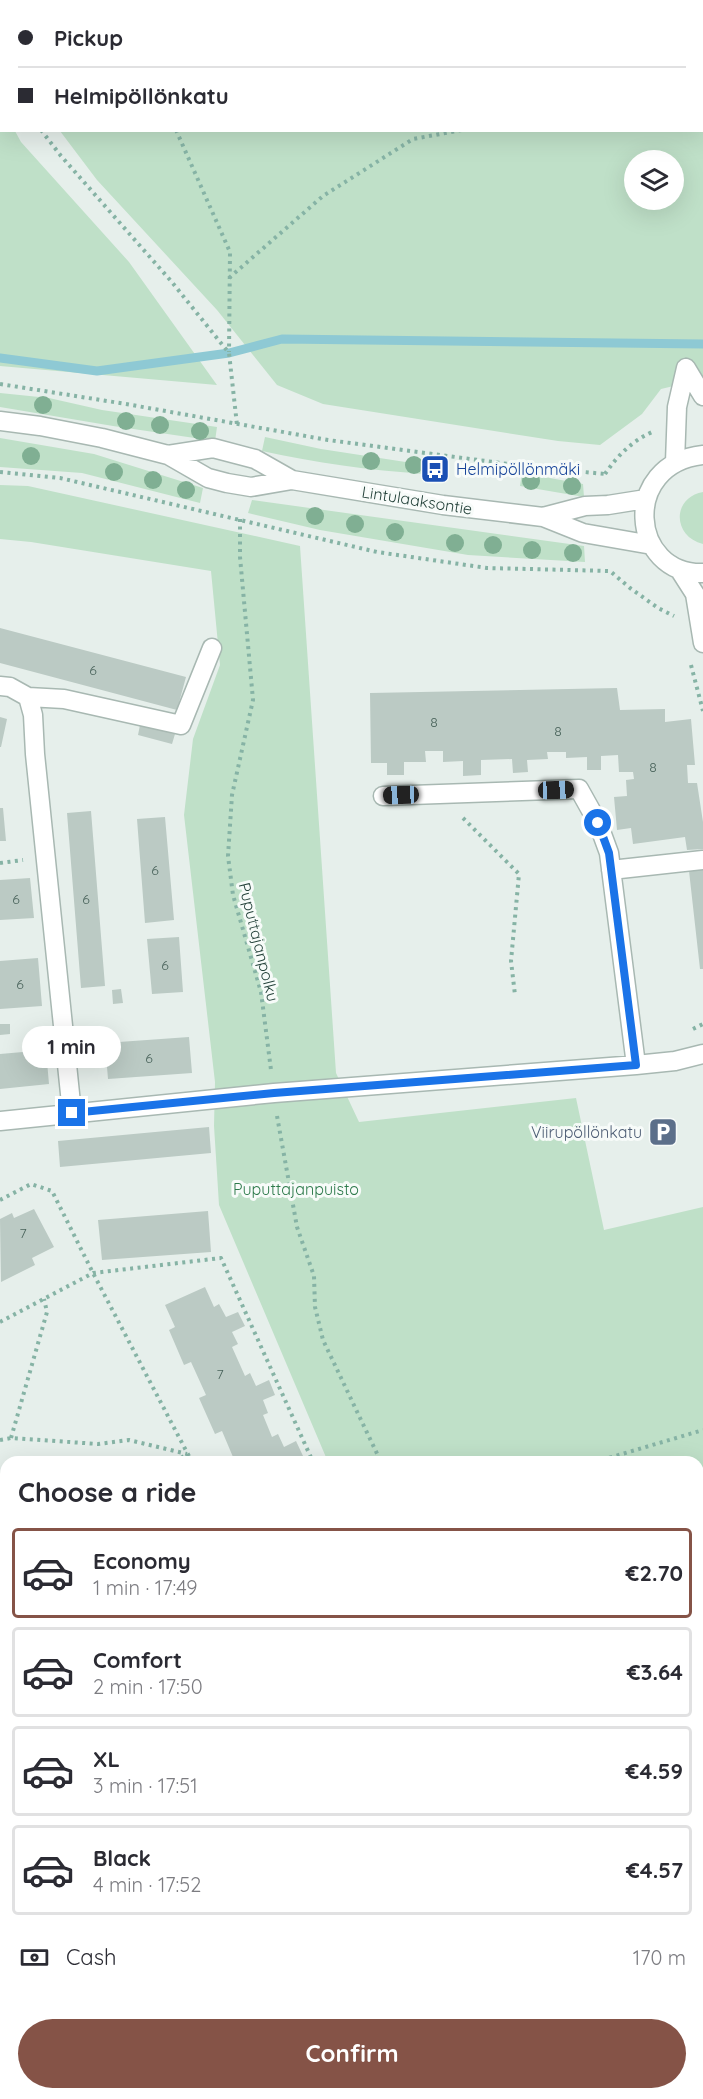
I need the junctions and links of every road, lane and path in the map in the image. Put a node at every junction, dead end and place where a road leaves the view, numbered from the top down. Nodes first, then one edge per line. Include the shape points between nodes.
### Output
1 (43, 132) edge
2 (177, 132) edge
3 (451, 132) edge
4 (229, 278) junction
5 (229, 353) junction
6 (0, 384) edge
7 (703, 396) edge
8 (0, 421) edge
9 (238, 424) junction
10 (647, 434) dead end
11 (168, 455) junction
12 (703, 455) edge
13 (675, 462) junction
14 (0, 472) edge
15 (292, 480) junction
16 (646, 499) junction
17 (543, 517) junction
18 (240, 519) junction
19 (652, 545) junction
20 (679, 569) junction
21 (703, 573) edge
22 (678, 618) dead end
23 (703, 643) edge
24 (212, 648) dead end
25 (0, 686) edge
26 (28, 697) junction
27 (439, 794) junction
28 (382, 796) dead end
29 (703, 860) edge
30 (611, 870) junction
31 (515, 995) dead end
32 (703, 1054) edge
33 (636, 1065) junction
34 (274, 1093) junction
35 (72, 1113) junction
36 (0, 1122) edge
37 (0, 1200) edge
38 (93, 1273) junction
39 (44, 1299) junction
40 (0, 1322) edge
41 (703, 1430) edge
42 (11, 1438) junction
43 (0, 1440) edge
44 (187, 1454) junction
45 (184, 1456) edge
46 (310, 1456) edge
47 (378, 1456) edge
48 (615, 1456) edge

1 - 5 path
2 - 4 path via 230,252
3 - 4 path via 413,139 323,196
4 - 5 path
5 - 9 path
6 - 9 path
7 - 13 street via 686,368 677,407
8 - 11 street, Lintulaaksontie via 81,434
9 - 10 path via 437,455 605,474 632,443
11 - 15 street, Lintulaaksontie via 213,448 255,459
11 - 15 street, Lintulaaksontie via 208,478 227,483 251,487
12 - 13 street
13 - 16 street via 662,471
14 - 18 path via 60,478
15 - 17 street, Lintulaaksontie
16 - 17 street, Lintulaaksontie via 585,506
16 - 19 street via 645,522
17 - 19 street, Lintulaaksontie via 584,533
18 - 22 path via 377,552 487,568 610,571 658,608
18 - 34 path, Puputtajanpolku via 253,700 232,795 228,856 233,895 261,992
19 - 20 street via 663,559
20 - 21 street
20 - 23 street via 695,594
24 - 26 street via 181,725 64,699
25 - 26 street
26 - 35 street via 33,715
27 - 28 street
27 - 30 street via 579,789 598,823
27 - 31 path via 519,874 511,961
29 - 30 street
30 - 33 street
32 - 33 street
33 - 34 street
34 - 35 street
34 - 47 path, Puputtajanpolku via 297,1227 314,1276 315,1307 323,1340
35 - 36 street
37 - 38 path via 31,1184 52,1191
38 - 39 path
38 - 44 path
38 - 46 path via 221,1258
39 - 40 path
39 - 42 path via 47,1312
41 - 48 path
42 - 43 path
42 - 44 path via 98,1444 129,1440
44 - 45 path

